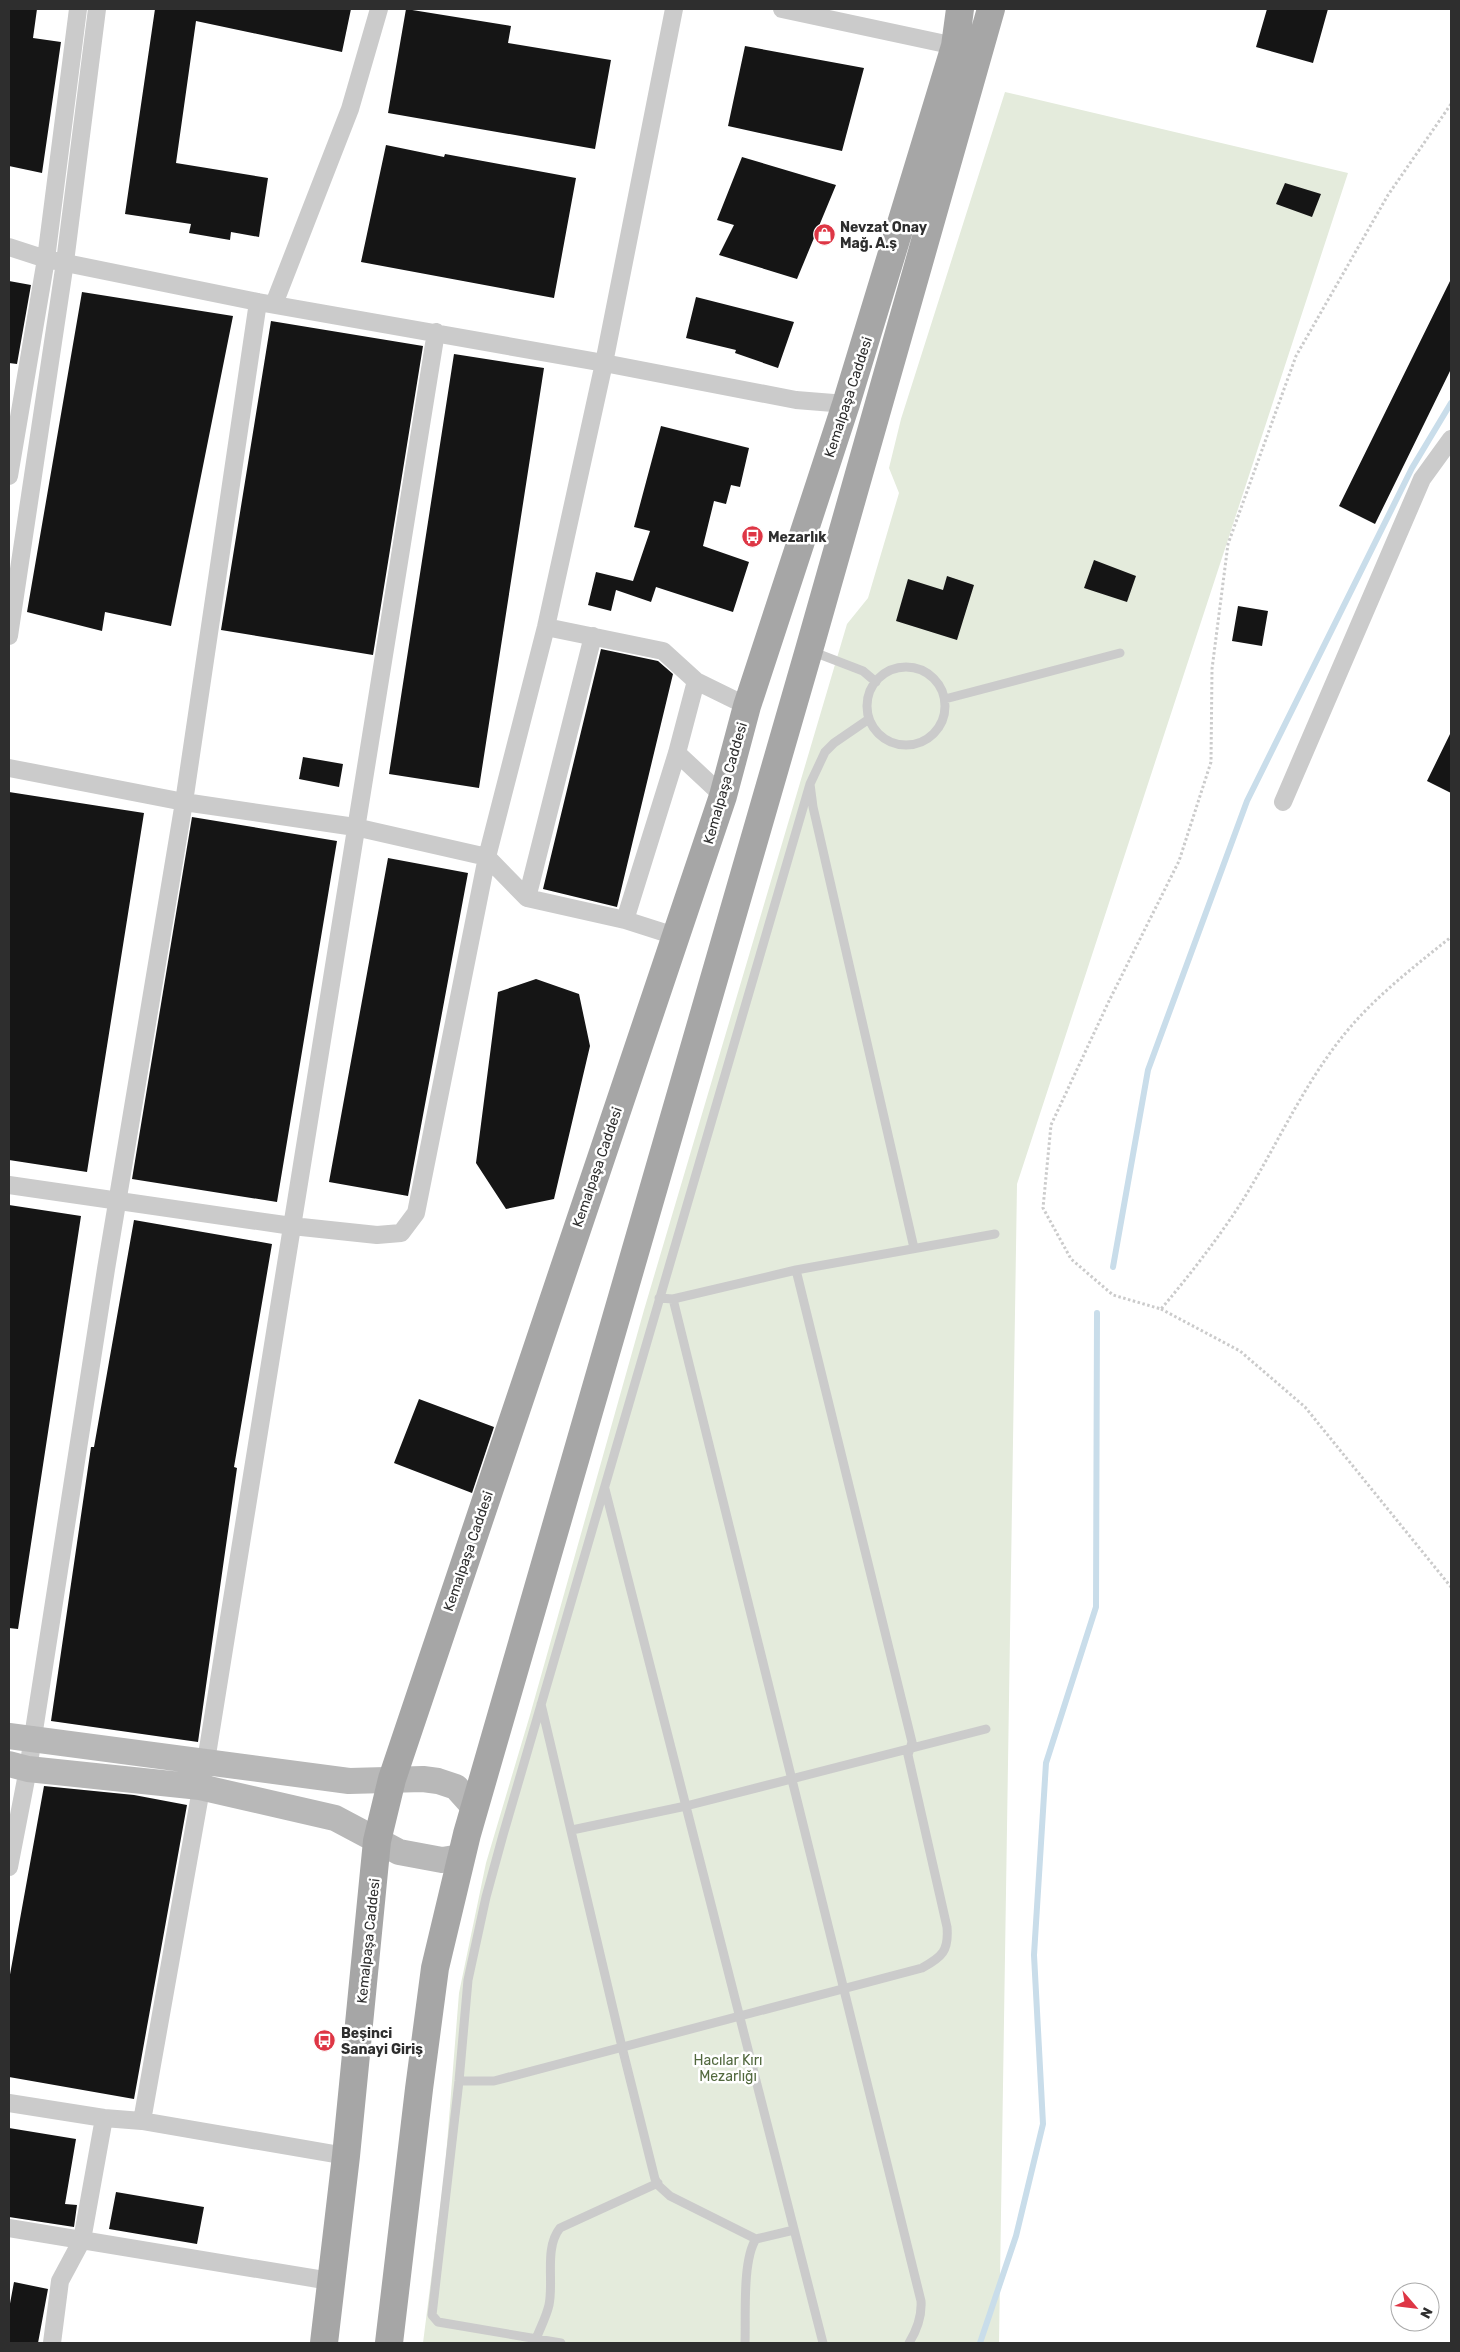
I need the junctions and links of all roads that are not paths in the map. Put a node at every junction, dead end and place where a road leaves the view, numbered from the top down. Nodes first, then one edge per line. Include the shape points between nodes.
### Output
1 (78, 9) edge
2 (97, 9) edge
3 (379, 9) edge
4 (674, 9) edge
5 (782, 9) edge
6 (960, 9) edge
7 (991, 9) edge
8 (955, 46) junction
9 (9, 247) edge
10 (46, 259) junction
11 (65, 262) junction
12 (266, 303) junction
13 (436, 332) junction
14 (604, 363) junction
15 (846, 404) junction
16 (1451, 439) edge
17 (9, 476) edge
18 (546, 627) junction
19 (9, 636) edge
20 (593, 636) junction
21 (809, 650) junction
22 (1120, 653) dead end
23 (696, 681) junction
24 (876, 682) junction
25 (945, 699) junction
26 (747, 706) junction
27 (870, 719) junction
28 (677, 753) junction
29 (9, 768) edge
30 (810, 784) junction
31 (724, 796) junction
32 (184, 802) junction
33 (1283, 802) dead end
34 (355, 827) junction
35 (487, 857) junction
36 (527, 898) junction
37 (624, 920) junction
38 (675, 936) junction
39 (9, 1185) edge
40 (118, 1200) junction
41 (292, 1226) junction
42 (995, 1234) dead end
43 (914, 1248) junction
44 (796, 1270) junction
45 (659, 1298) junction
46 (673, 1299) junction
47 (605, 1488) junction
48 (541, 1704) junction
49 (986, 1729) dead end
50 (21, 1738) edge
51 (910, 1748) junction
52 (206, 1761) junction
53 (18, 1766) edge
54 (392, 1779) junction
55 (792, 1779) junction
56 (200, 1787) junction
57 (686, 1806) junction
58 (474, 1807) junction
59 (572, 1830) junction
60 (378, 1841) junction
61 (461, 1857) junction
62 (9, 1866) edge
63 (844, 1988) junction
64 (739, 2016) junction
65 (622, 2047) junction
66 (460, 2082) junction
67 (9, 2102) edge
68 (104, 2118) junction
69 (142, 2121) junction
70 (346, 2156) junction
71 (658, 2183) junction
72 (9, 2228) edge
73 (794, 2230) junction
74 (756, 2239) junction
75 (82, 2240) junction
76 (330, 2281) junction
77 (535, 2341) edge
78 (52, 2343) edge
79 (324, 2343) edge
80 (389, 2343) edge
81 (561, 2343) edge
82 (745, 2343) edge
83 (824, 2343) edge
84 (909, 2343) edge

1 - 10 street
2 - 11 street
3 - 12 street via 350,109
4 - 14 street
5 - 8 street
6 - 8 main road, Kemalpaşa Caddesi
7 - 21 main road, Kemalpaşa Caddesi
8 - 15 main road, Kemalpaşa Caddesi
9 - 10 street
10 - 11 street
10 - 17 street
11 - 12 street
11 - 19 street
12 - 13 street
12 - 32 street
13 - 14 street
13 - 34 street
14 - 15 street via 796,400
14 - 18 street
15 - 26 main road, Kemalpaşa Caddesi
16 - 33 street via 1422,479
18 - 20 street
18 - 35 street
20 - 23 street via 663,651
20 - 36 street
21 - 24 lane via 863,671
21 - 58 main road, Kemalpaşa Caddesi
22 - 25 lane
23 - 26 street
23 - 28 street
24 - 25 lane via 897,668 916,669 933,677
24 - 27 lane via 867,706
25 - 27 lane via 941,725 923,742 910,746 885,740
26 - 31 main road, Kemalpaşa Caddesi
27 - 30 lane via 825,752
28 - 31 street
28 - 37 street
29 - 32 street
30 - 43 lane
30 - 45 lane
31 - 38 main road, Kemalpaşa Caddesi
32 - 34 street
32 - 40 street
34 - 35 street
34 - 41 street
35 - 36 street
35 - 41 street via 416,1213 401,1233 378,1235
36 - 37 street
37 - 38 street
38 - 54 main road, Kemalpaşa Caddesi
39 - 40 street
40 - 41 street
40 - 50 street
41 - 52 street
42 - 43 lane
43 - 44 lane
44 - 46 lane
44 - 51 lane via 912,1742
45 - 46 lane
45 - 47 lane
46 - 55 lane
47 - 48 lane
47 - 57 lane
48 - 59 lane
48 - 66 lane via 480,1924 468,1980
49 - 51 lane
50 - 52 street
50 - 53 street
51 - 55 lane
51 - 63 lane via 908,1755 947,1927 948,1944 934,1961 922,1968
52 - 54 street via 349,1781
52 - 56 street
53 - 56 street
53 - 62 street
54 - 58 street via 423,1779 456,1787
54 - 60 main road, Kemalpaşa Caddesi
55 - 57 lane
55 - 63 lane
56 - 60 street via 335,1818
56 - 69 street
57 - 59 lane
57 - 64 lane
58 - 61 main road, Kemalpaşa Caddesi
59 - 65 lane
60 - 61 street via 399,1852 423,1857 442,1860
60 - 70 main road, Kemalpaşa Caddesi
61 - 80 main road, Kemalpaşa Caddesi via 436,1968
63 - 64 lane
63 - 84 lane via 921,2301 922,2311
64 - 65 lane
64 - 73 lane
65 - 66 lane via 494,2081
65 - 71 lane
66 - 77 lane via 432,2315 438,2322
67 - 68 street
68 - 69 street
68 - 75 street
69 - 70 street
70 - 76 main road, Kemalpaşa Caddesi
71 - 74 lane via 670,2196
71 - 77 lane via 564,2226 555,2234 549,2306
72 - 75 street
73 - 74 lane
73 - 83 lane
74 - 82 lane via 751,2246 747,2266
75 - 76 street
75 - 78 street via 60,2281
76 - 79 main road, Kemalpaşa Caddesi
77 - 81 lane

